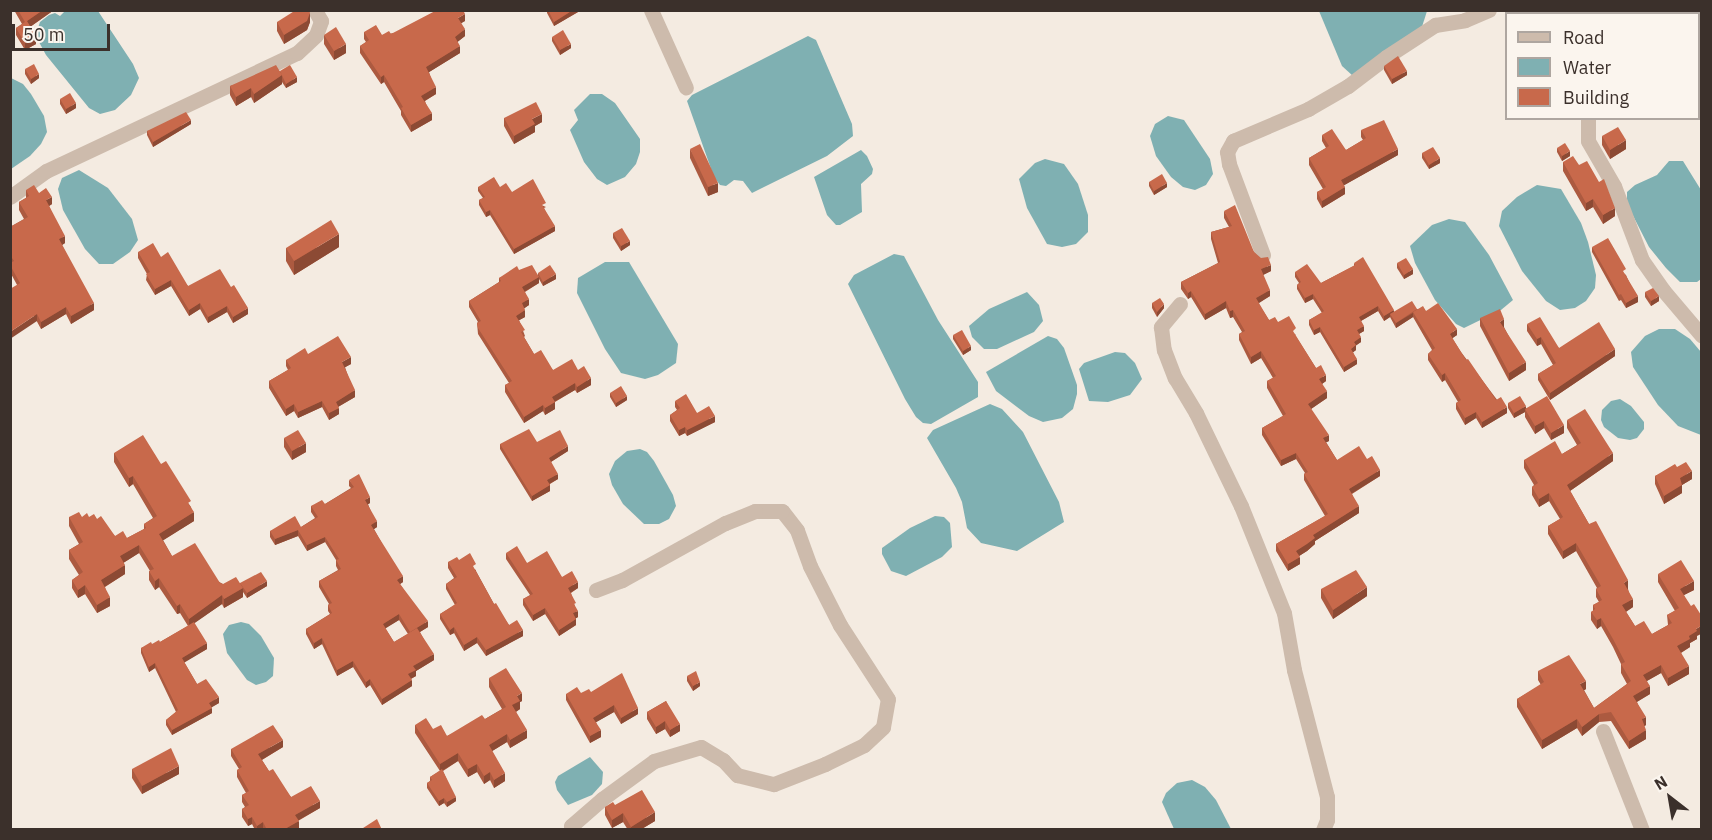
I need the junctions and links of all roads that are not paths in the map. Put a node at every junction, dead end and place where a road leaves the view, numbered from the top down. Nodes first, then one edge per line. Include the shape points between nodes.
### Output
1 (315, 10) edge
2 (651, 10) edge
3 (1489, 10) edge
4 (686, 88) dead end
5 (1588, 120) edge
6 (10, 197) edge
7 (1263, 255) edge
8 (1180, 304) dead end
9 (1701, 336) edge
10 (596, 590) dead end
11 (1603, 731) dead end
12 (572, 830) edge
13 (1323, 830) edge
14 (1642, 830) edge

1 - 6 street via 321,21 316,35 297,53 46,171
2 - 4 street
3 - 7 street via 1465,20 1435,25 1308,109 1233,141 1227,152 1229,164
5 - 9 street via 1588,141 1614,186 1642,260
8 - 13 street via 1161,327 1164,350 1241,506 1284,613 1294,670 1327,797
10 - 12 street via 755,510 782,511 797,530 810,566 840,625 888,699 883,727 864,745 825,764 774,784 737,775 723,760 701,747 654,761 602,799 571,826
11 - 14 street

